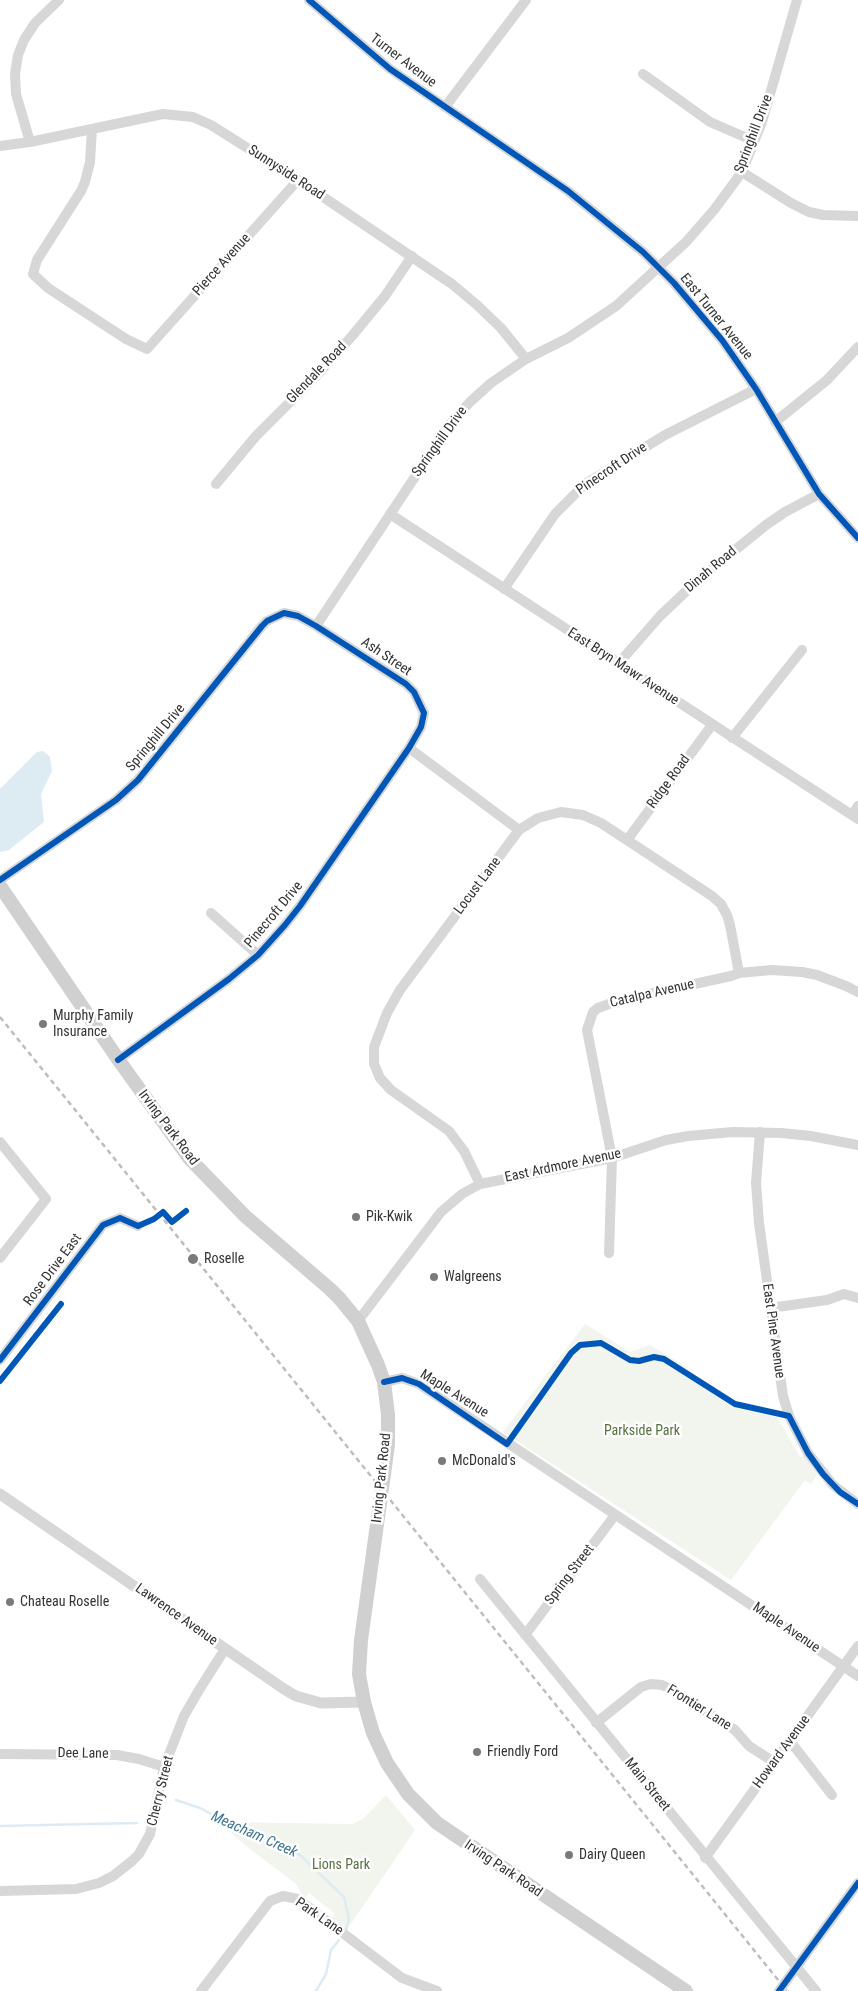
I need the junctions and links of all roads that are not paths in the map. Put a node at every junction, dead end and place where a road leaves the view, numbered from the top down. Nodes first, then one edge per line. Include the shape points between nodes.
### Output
1 (59, 0) edge
2 (309, 0) edge
3 (526, 0) edge
4 (797, 0) edge
5 (643, 74) dead end
6 (445, 107) junction
7 (92, 129) junction
8 (487, 135) joint
9 (754, 141) junction
10 (30, 142) junction
11 (0, 146) edge
12 (742, 172) junction
13 (298, 180) junction
14 (858, 216) edge
15 (412, 256) junction
16 (658, 268) junction
17 (858, 347) edge
18 (526, 359) junction
19 (756, 389) junction
20 (775, 422) junction
21 (216, 484) dead end
22 (819, 494) junction
23 (390, 514) junction
24 (858, 538) edge
25 (504, 589) junction
26 (316, 626) junction
27 (802, 650) dead end
28 (618, 664) junction
29 (712, 725) junction
30 (732, 738) junction
31 (410, 748) junction
32 (858, 806) edge
33 (855, 817) edge
34 (519, 830) junction
35 (627, 840) junction
36 (0, 880) edge
37 (0, 886) edge
38 (211, 913) dead end
39 (258, 955) junction
40 (740, 973) junction
41 (858, 992) edge
42 (118, 1060) junction
43 (760, 1132) junction
44 (0, 1142) edge
45 (858, 1145) edge
46 (612, 1158) junction
47 (480, 1184) junction
48 (138, 1226) dead end
49 (609, 1253) dead end
50 (0, 1258) edge
51 (858, 1298) edge
52 (770, 1308) junction
53 (358, 1321) junction
54 (0, 1360) edge
55 (384, 1382) junction
56 (0, 1494) edge
57 (858, 1504) edge
58 (615, 1515) junction
59 (480, 1579) dead end
60 (526, 1634) junction
61 (858, 1646) edge
62 (225, 1649) junction
63 (843, 1667) junction
64 (858, 1676) edge
65 (364, 1702) junction
66 (596, 1723) junction
67 (790, 1741) junction
68 (0, 1754) edge
69 (774, 1762) junction
70 (164, 1767) junction
71 (832, 1795) dead end
72 (705, 1858) junction
73 (858, 1883) edge
74 (0, 1891) edge
75 (796, 1967) junction
76 (201, 1991) edge
77 (437, 1991) edge
78 (686, 1991) edge
79 (779, 1991) edge
80 (816, 1991) edge

1 - 10 street via 35,23 18,55 16,94
2 - 6 street, Turner Avenue via 390,69
3 - 6 street
4 - 9 street, Springhill Drive
5 - 9 street via 705,119
6 - 8 street, Turner Avenue
7 - 10 street, Sunnyside Road
7 - 13 street, Sunnyside Road via 163,114 193,117
7 - 13 street, Pierce Avenue via 85,182 37,260 33,274 48,288 147,349
8 - 16 street, East Turner Avenue via 568,191
9 - 12 street, Springhill Drive
10 - 11 street, Sunnyside Road
12 - 14 street via 810,212
12 - 16 street, Springhill Drive via 698,230
13 - 15 street, Sunnyside Road
15 - 18 street, Sunnyside Road via 478,305
15 - 21 street, Glendale Road via 352,336 256,436
16 - 18 street, Springhill Drive via 598,319
16 - 19 street, East Turner Avenue via 708,322
17 - 20 street via 827,380
18 - 23 street, Springhill Drive via 491,383 450,424
19 - 20 street, East Turner Avenue
19 - 25 street, Pinecroft Drive via 665,435 585,484 555,514
20 - 22 street, East Turner Avenue
22 - 24 street, East Turner Avenue
22 - 28 street, Dinah Road via 766,524 698,580 660,616
23 - 25 street, East Bryn Mawr Avenue
23 - 26 street, Springhill Drive
25 - 28 street, East Bryn Mawr Avenue
26 - 31 street, Ash Street via 414,692 424,713 421,728
26 - 36 street, Springhill Drive via 284,613 267,621 138,780 116,800
27 - 30 street
28 - 29 street, East Bryn Mawr Avenue
29 - 30 street, East Bryn Mawr Avenue
29 - 35 street, Ridge Road
30 - 33 street, East Bryn Mawr Avenue
31 - 34 street
31 - 39 street, Pinecroft Drive via 300,906
32 - 33 street
34 - 35 street, Locust Lane via 538,818 560,812 591,817
34 - 47 street, Locust Lane via 400,990 386,1013 374,1047 374,1064 380,1078 391,1090 449,1131 464,1151
35 - 40 street, Locust Lane via 721,904 730,925
37 - 42 main road, Irving Park Road
38 - 39 street
39 - 42 street, Pinecroft Drive
40 - 41 street, Catalpa Avenue via 802,972
40 - 46 street, Catalpa Avenue via 617,1001 593,1012 587,1030
42 - 53 main road, Irving Park Road via 177,1142 214,1186 330,1289
43 - 45 street, East Ardmore Avenue via 811,1136
43 - 46 street, East Ardmore Avenue via 688,1136
43 - 52 street, East Pine Avenue via 757,1196
44 - 50 street via 46,1199
46 - 47 street, East Ardmore Avenue
46 - 49 street, Catalpa Avenue
47 - 53 street, East Ardmore Avenue via 462,1194 442,1212
48 - 54 street, Rose Drive East via 120,1218 103,1225
51 - 52 street via 844,1294 827,1300
52 - 57 street, East Pine Avenue via 780,1383 797,1435 823,1474 840,1492
53 - 55 main road, Irving Park Road
55 - 58 street, Maple Avenue via 402,1378 419,1384
55 - 65 main road, Irving Park Road via 388,1445 361,1640 359,1674
56 - 62 street, Lawrence Avenue
58 - 60 street, Spring Street
58 - 63 street, Maple Avenue
59 - 60 street, Main Street
60 - 66 street, Main Street
61 - 63 street, Howard Avenue
62 - 65 street, Lawrence Avenue via 296,1696 321,1703
62 - 70 street, Cherry Street via 184,1716
63 - 64 street, Maple Avenue
63 - 67 street, Howard Avenue
65 - 78 main road, Irving Park Road via 373,1733 387,1763 408,1794 437,1823
66 - 69 street, Frontier Lane via 641,1687 662,1685 734,1730 749,1746
66 - 72 street, Main Street
67 - 69 street, Howard Avenue
67 - 71 street
68 - 70 street, Dee Lane via 117,1755
69 - 72 street, Howard Avenue
70 - 74 street, Cherry Street via 150,1834 139,1854 121,1871 99,1883 76,1889
72 - 75 street, Main Street
73 - 75 street
75 - 79 street
75 - 80 street, Main Street
76 - 77 street, Park Lane via 270,1901 283,1896 298,1899 402,1978

